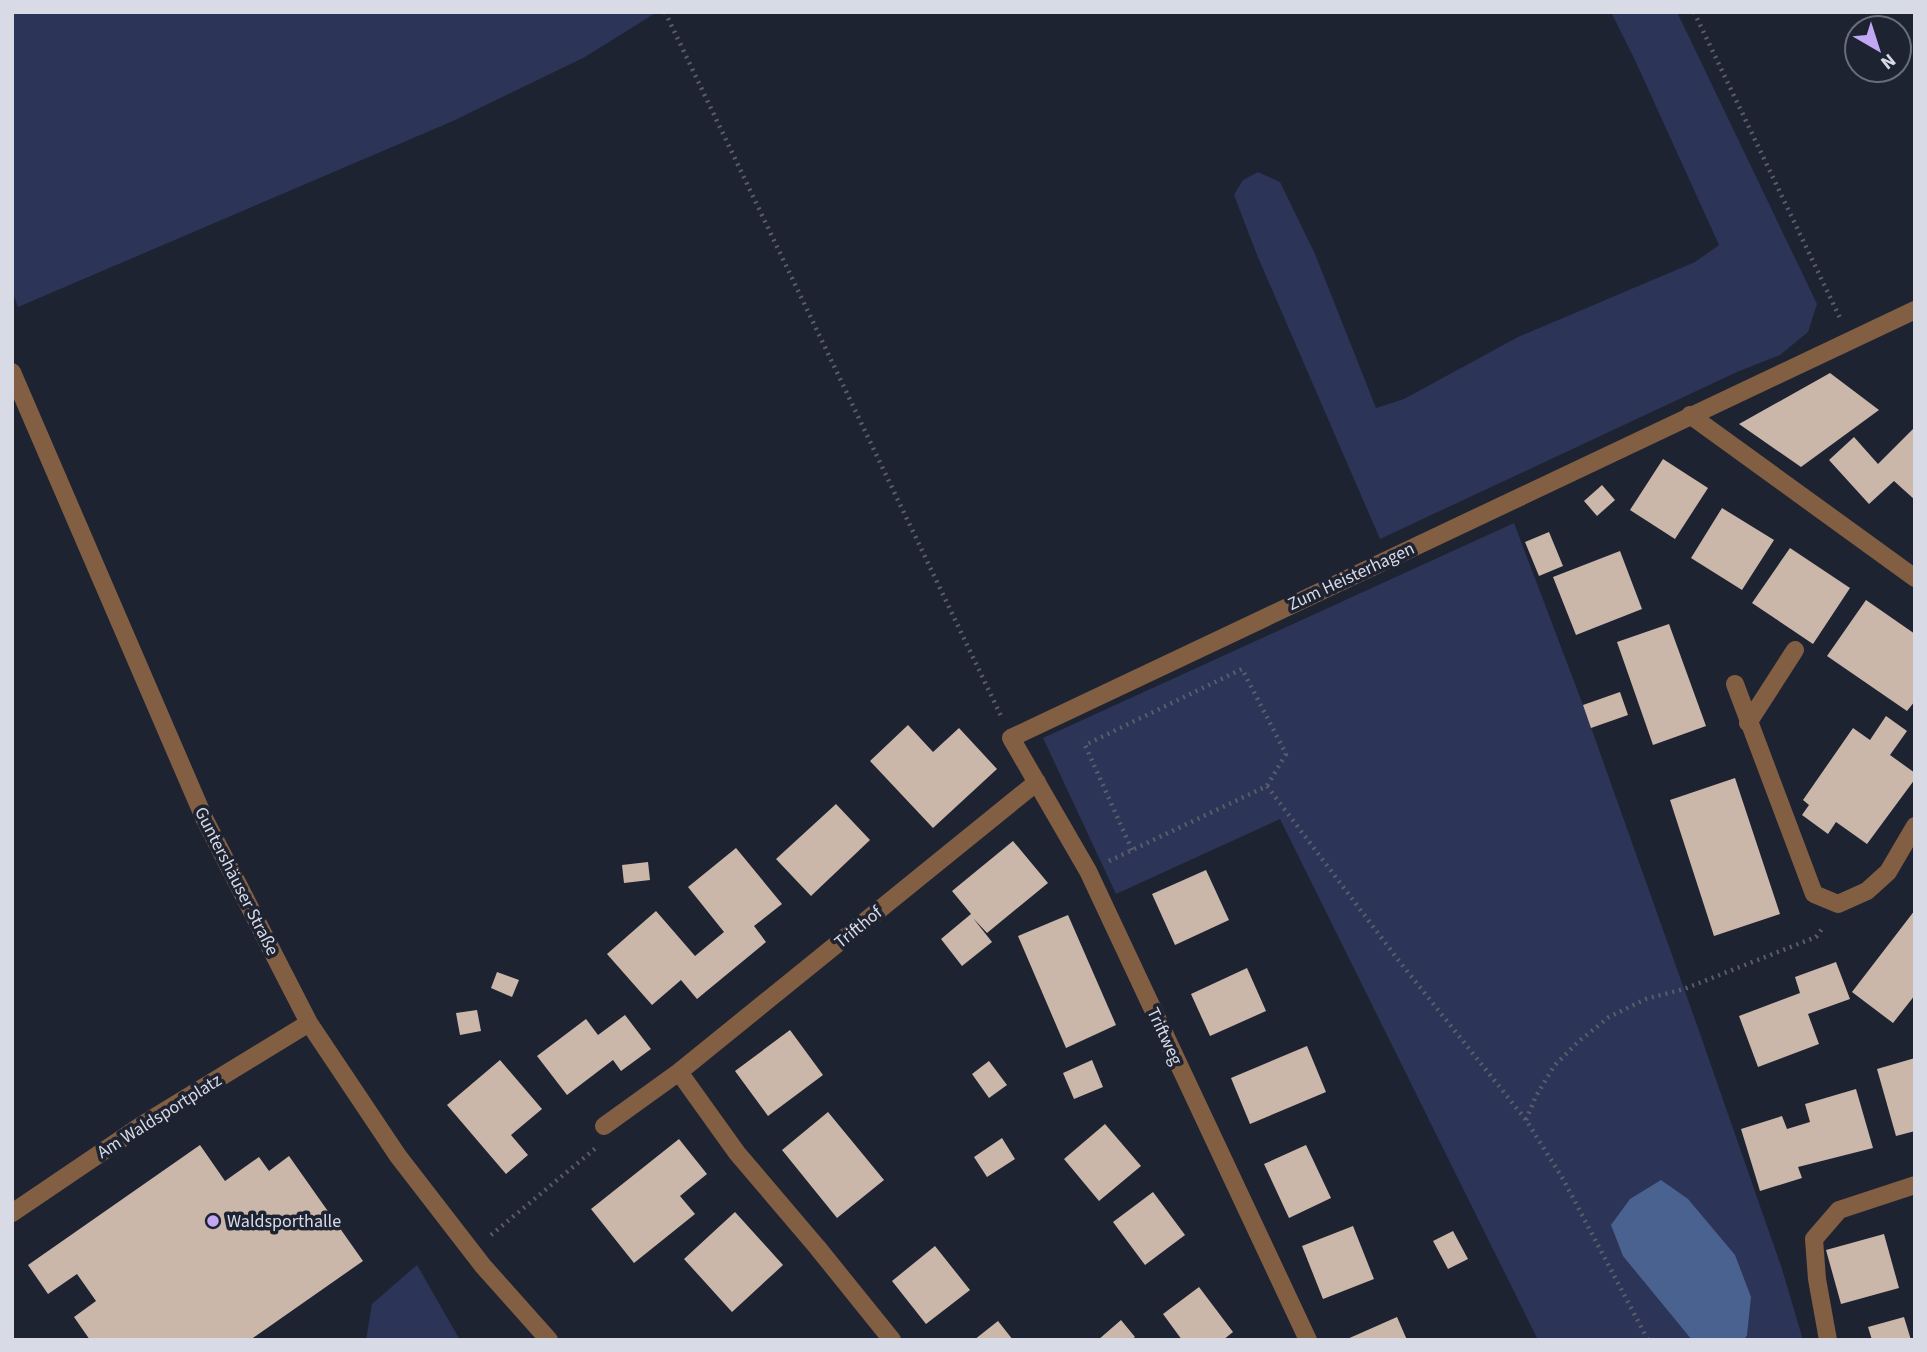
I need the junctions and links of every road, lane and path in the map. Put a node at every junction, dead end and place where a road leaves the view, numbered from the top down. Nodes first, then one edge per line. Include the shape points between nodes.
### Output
1 (665, 12) edge
2 (1694, 12) edge
3 (1915, 310) edge
4 (1850, 339) junction
5 (12, 372) edge
6 (1690, 415) junction
7 (1913, 575) edge
8 (1795, 650) dead end
9 (1735, 684) dead end
10 (1748, 723) junction
11 (1011, 738) junction
12 (1037, 782) junction
13 (1268, 786) junction
14 (1915, 826) edge
15 (1132, 850) junction
16 (1088, 871) junction
17 (1838, 904) junction
18 (309, 1023) junction
19 (679, 1072) junction
20 (1526, 1120) junction
21 (604, 1126) joint
22 (1915, 1185) edge
23 (12, 1213) edge
24 (470, 1250) junction
25 (549, 1340) edge
26 (892, 1340) edge
27 (1308, 1340) edge
28 (1648, 1340) edge
29 (1828, 1340) edge

1 - 11 path
2 - 4 path
3 - 4 street, Zum Heisterhagen
4 - 6 street, Zum Heisterhagen
5 - 18 street, Guntershäuser Straße via 205,820
6 - 7 street
6 - 11 street, Zum Heisterhagen
8 - 10 street
9 - 10 street
10 - 17 street via 1814,894
11 - 12 street, Triftweg
12 - 16 street, Triftweg
12 - 19 street, Trifthof
13 - 15 path
13 - 15 path via 1286,754 1242,669 1085,745
13 - 20 path
14 - 17 street via 1888,872 1867,891
15 - 16 path
16 - 27 street, Triftweg
17 - 20 path via 1816,937 1609,1017 1554,1066
18 - 23 street, Am Waldsportplatz via 142,1125
18 - 24 street, Guntershäuser Straße via 398,1156
19 - 21 street, Trifthof
19 - 26 street via 737,1153
20 - 28 path via 1563,1179
21 - 24 path via 612,1135
22 - 29 street via 1839,1210 1814,1239
24 - 25 street, Guntershäuser Straße

